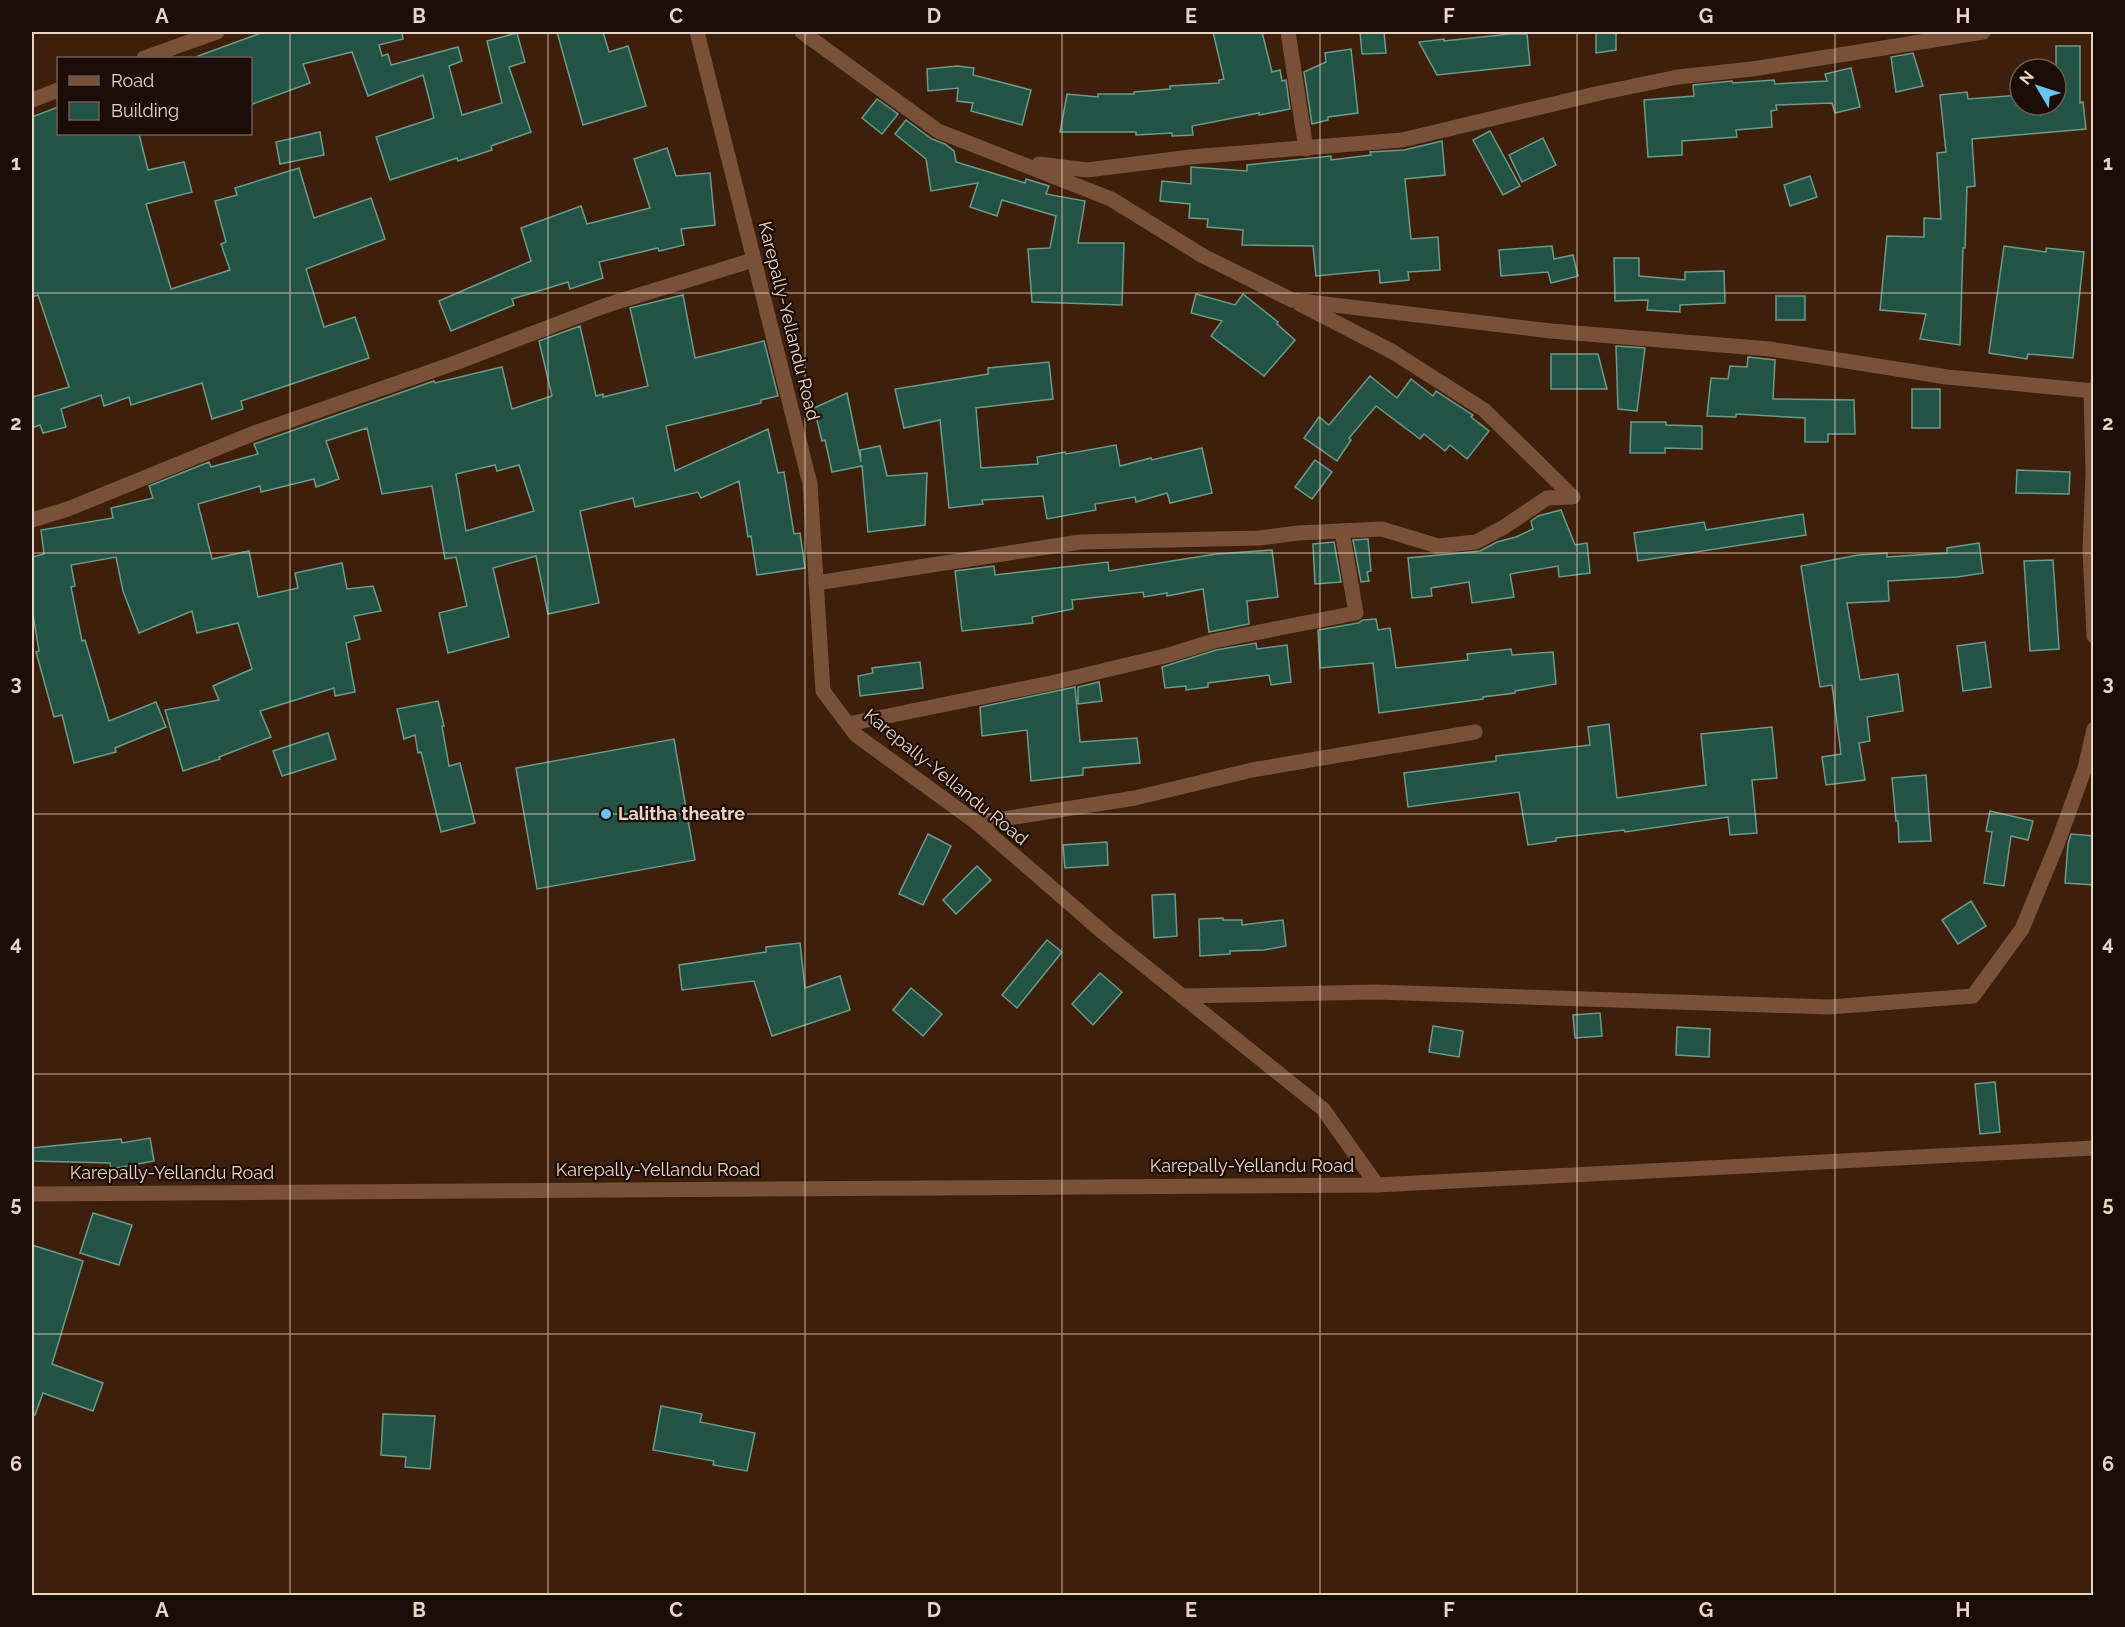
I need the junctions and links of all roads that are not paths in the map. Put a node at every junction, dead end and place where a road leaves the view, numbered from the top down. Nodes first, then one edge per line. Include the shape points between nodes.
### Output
1 (217, 32) edge
2 (697, 32) edge
3 (802, 32) edge
4 (1288, 32) edge
5 (1983, 32) edge
6 (147, 57) edge
7 (57, 90) edge
8 (32, 100) edge
9 (1306, 149) junction
10 (1017, 162) junction
11 (753, 260) junction
12 (1292, 300) junction
13 (2092, 390) edge
14 (32, 520) edge
15 (1342, 531) junction
16 (816, 583) junction
17 (2094, 636) edge
18 (848, 724) junction
19 (2094, 729) edge
20 (1475, 732) dead end
21 (977, 823) junction
22 (1182, 996) junction
23 (2094, 1148) edge
24 (1377, 1185) junction
25 (32, 1194) edge

1 - 6 street
2 - 11 street, Karepally-Yellandu Road
3 - 10 street via 938,131
4 - 9 street
5 - 9 street via 1678,77 1402,140
7 - 8 street
9 - 10 street via 1191,157 1087,170
10 - 12 street via 1111,199 1203,256
11 - 14 street via 607,305 257,432 69,509
11 - 16 street, Karepally-Yellandu Road via 810,484
12 - 13 street via 1551,331 1770,349 1947,377
12 - 15 street via 1393,352 1484,410 1573,497 1547,498 1476,542 1438,546 1382,528
13 - 17 street via 2090,550
15 - 16 street via 1258,538 1080,542
15 - 18 street via 1356,614 1214,641 1052,683
16 - 18 street, Karepally-Yellandu Road via 823,691
18 - 21 street, Karepally-Yellandu Road via 856,735
19 - 22 street via 2085,768 2022,929 1973,996 1829,1007 1376,992
20 - 21 street via 1252,770 1135,798
21 - 22 street, Karepally-Yellandu Road
22 - 24 street, Karepally-Yellandu Road via 1323,1109
23 - 24 street
24 - 25 street, Karepally-Yellandu Road

